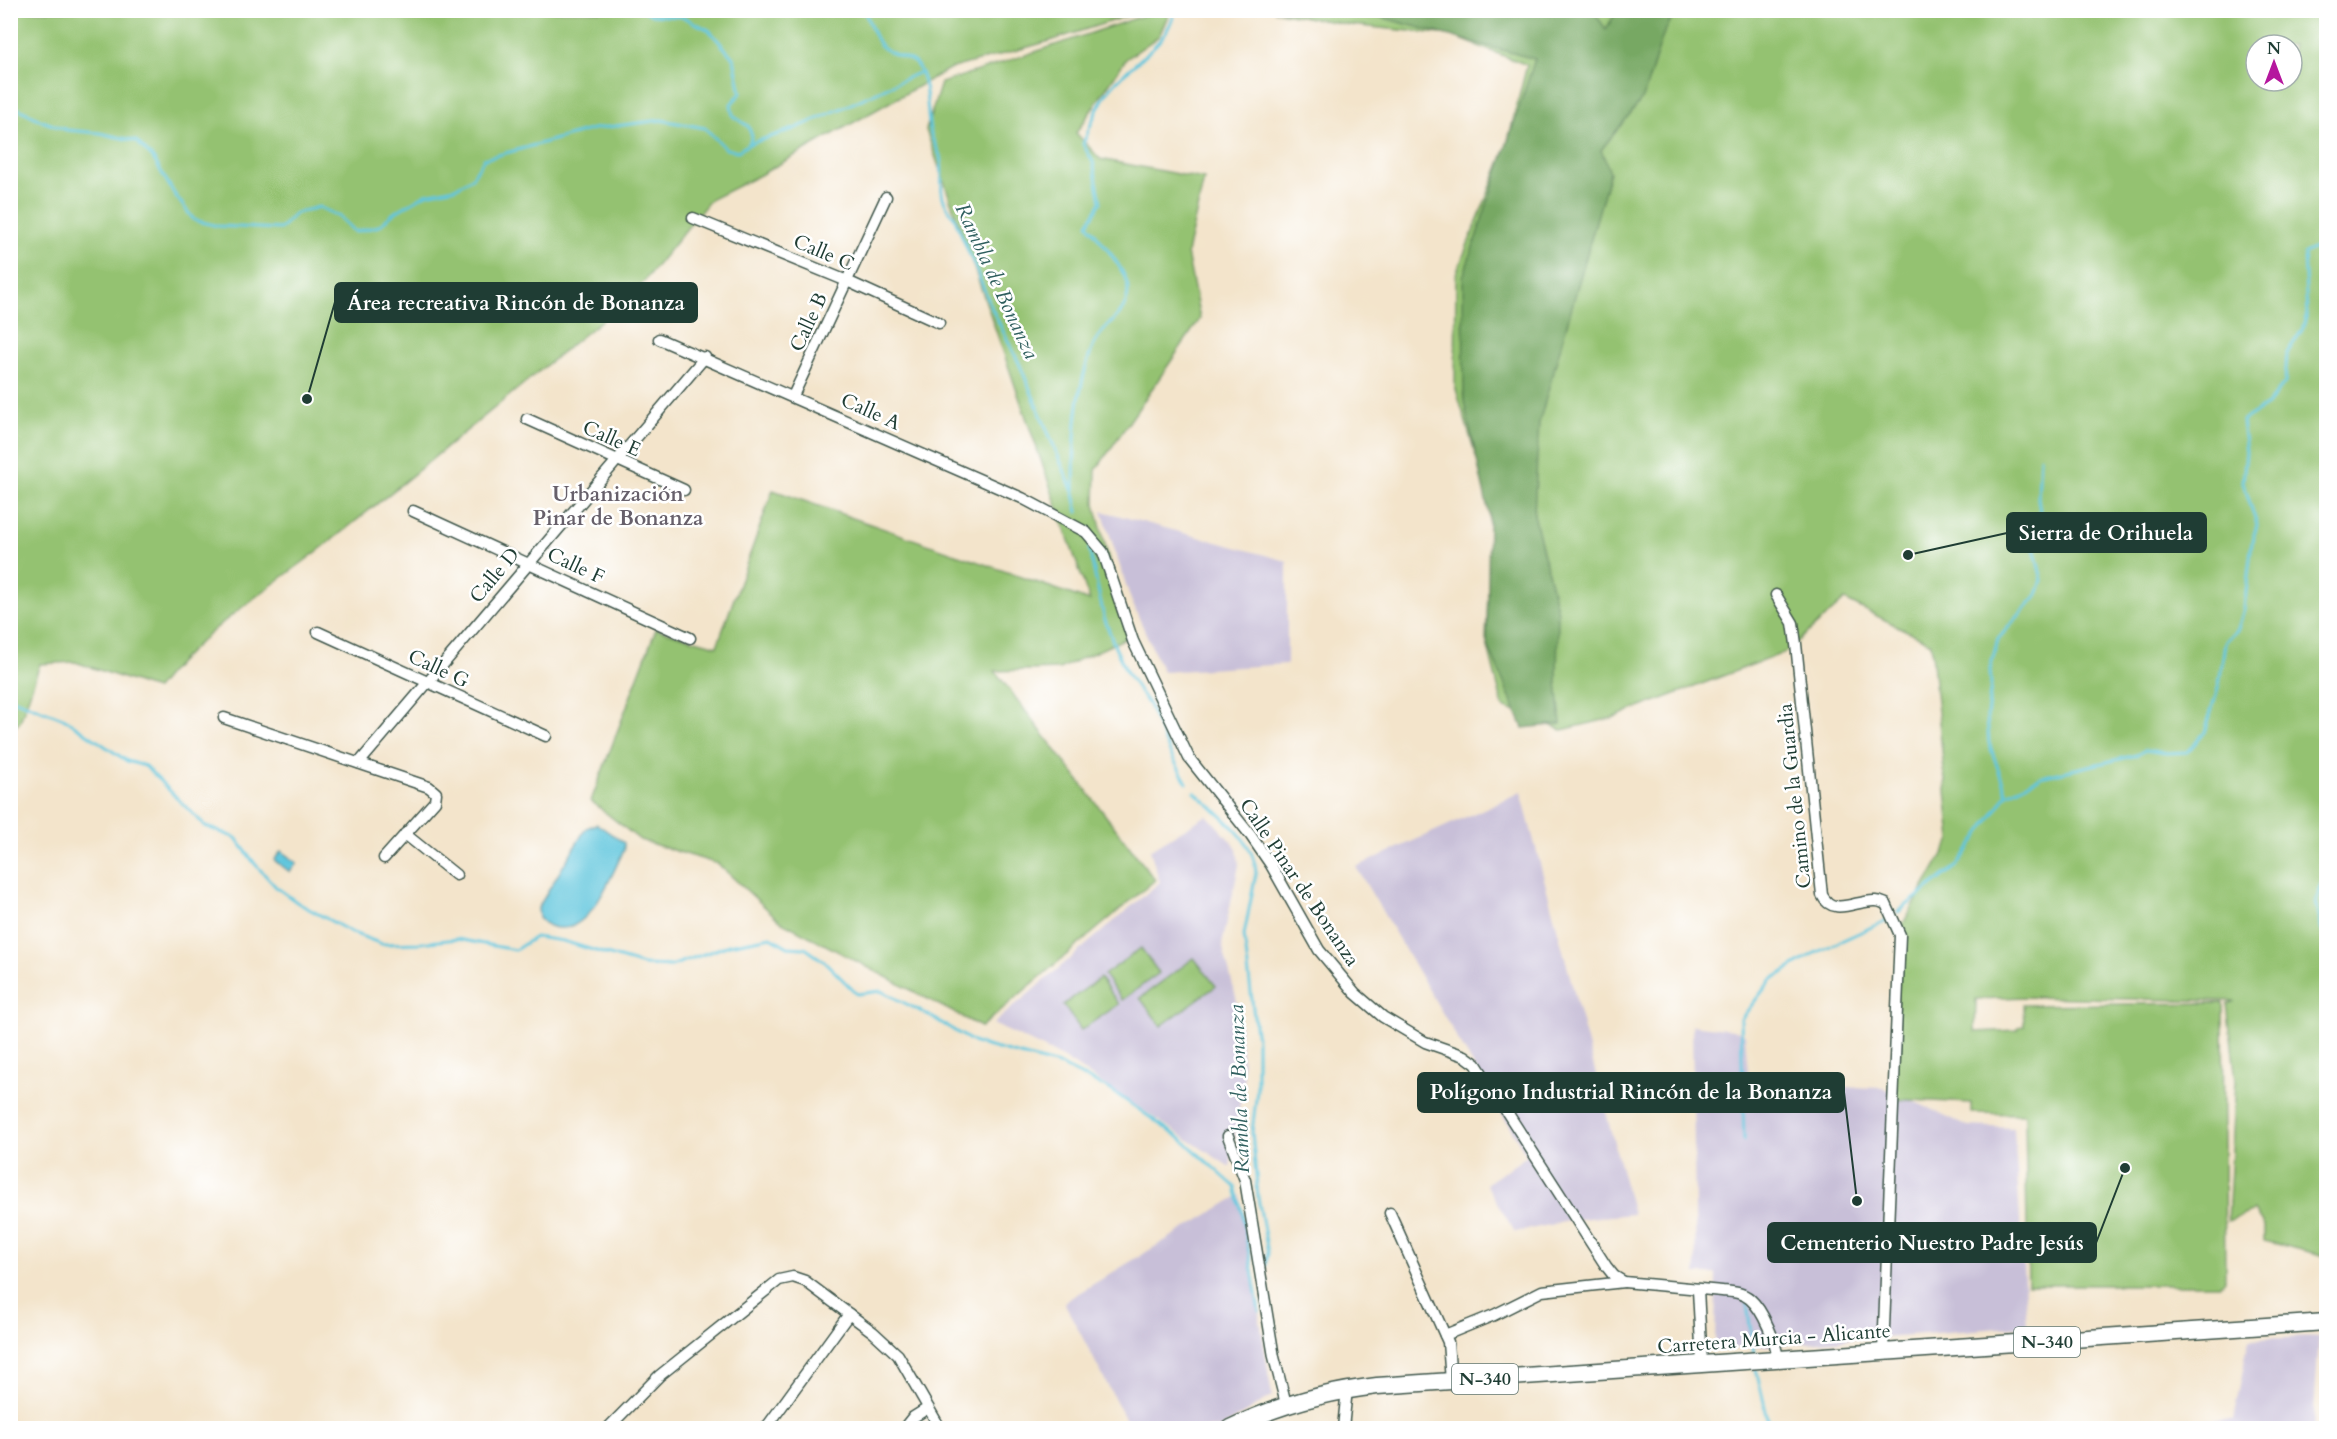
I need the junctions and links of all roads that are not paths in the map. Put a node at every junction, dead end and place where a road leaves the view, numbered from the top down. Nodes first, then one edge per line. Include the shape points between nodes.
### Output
1 (886, 197) dead end
2 (693, 218) dead end
3 (847, 281) junction
4 (939, 323) dead end
5 (658, 339) dead end
6 (705, 357) junction
7 (793, 396) junction
8 (526, 419) dead end
9 (616, 459) junction
10 (684, 490) dead end
11 (413, 511) dead end
12 (1068, 521) joint
13 (528, 562) junction
14 (1776, 595) dead end
15 (318, 632) dead end
16 (690, 638) dead end
17 (426, 682) junction
18 (224, 718) dead end
19 (546, 736) dead end
20 (359, 763) junction
21 (405, 834) junction
22 (384, 858) dead end
23 (456, 875) dead end
24 (1228, 1137) dead end
25 (1390, 1213) dead end
26 (1624, 1282) junction
27 (1698, 1290) junction
28 (849, 1314) junction
29 (2326, 1322) edge
30 (1445, 1335) junction
31 (1883, 1352) junction
32 (1772, 1359) junction
33 (1702, 1364) junction
34 (1451, 1382) junction
35 (1347, 1389) junction
36 (1286, 1404) junction
37 (927, 1408) junction
38 (608, 1428) edge
39 (766, 1428) edge
40 (904, 1428) edge
41 (940, 1428) edge
42 (1230, 1428) edge
43 (1343, 1428) edge

1 - 3 street, Calle B
2 - 3 street, Calle C
3 - 4 street, Calle C
3 - 7 street, Calle B
5 - 6 street, Calle A
6 - 7 street, Calle A
6 - 9 street, Calle D
7 - 12 street, Calle A
8 - 9 street, Calle E
9 - 10 street, Calle E
9 - 13 street, Calle D
11 - 13 street, Calle F
12 - 26 street, Calle Pinar de Bonanza via 1086,532 1103,552 1133,641 1189,758 1271,865 1319,950 1355,993 1383,1017 1425,1042 1476,1064 1606,1266
13 - 16 street, Calle F
13 - 17 street, Calle D
14 - 31 street, Camino de la Guardia via 1793,623 1822,895 1834,906 1876,901 1886,904 1900,934
15 - 17 street, Calle G
17 - 19 street, Calle G
17 - 20 street, Calle D
18 - 20 street
20 - 21 street via 436,792 435,801
21 - 22 street
21 - 23 street
24 - 36 street via 1245,1180 1274,1358
25 - 30 street
26 - 27 street
26 - 30 street via 1542,1291
27 - 32 street via 1738,1293 1749,1298 1776,1344
27 - 33 street
28 - 37 street via 898,1355
28 - 38 street via 805,1281 793,1277 779,1280 659,1376
28 - 39 street
29 - 31 highway, Carretera Murcia - Alicante / N-340
30 - 34 street
31 - 32 highway, Carretera Murcia - Alicante / N-340
32 - 33 highway, Carretera Murcia - Alicante / N-340
33 - 34 highway, Carretera Murcia - Alicante / N-340
34 - 35 highway, Carretera Murcia - Alicante / N-340
35 - 36 highway, Carretera Murcia - Alicante / N-340
35 - 43 street
36 - 42 highway, Carretera Murcia - Alicante / N-340
37 - 40 street
37 - 41 street

